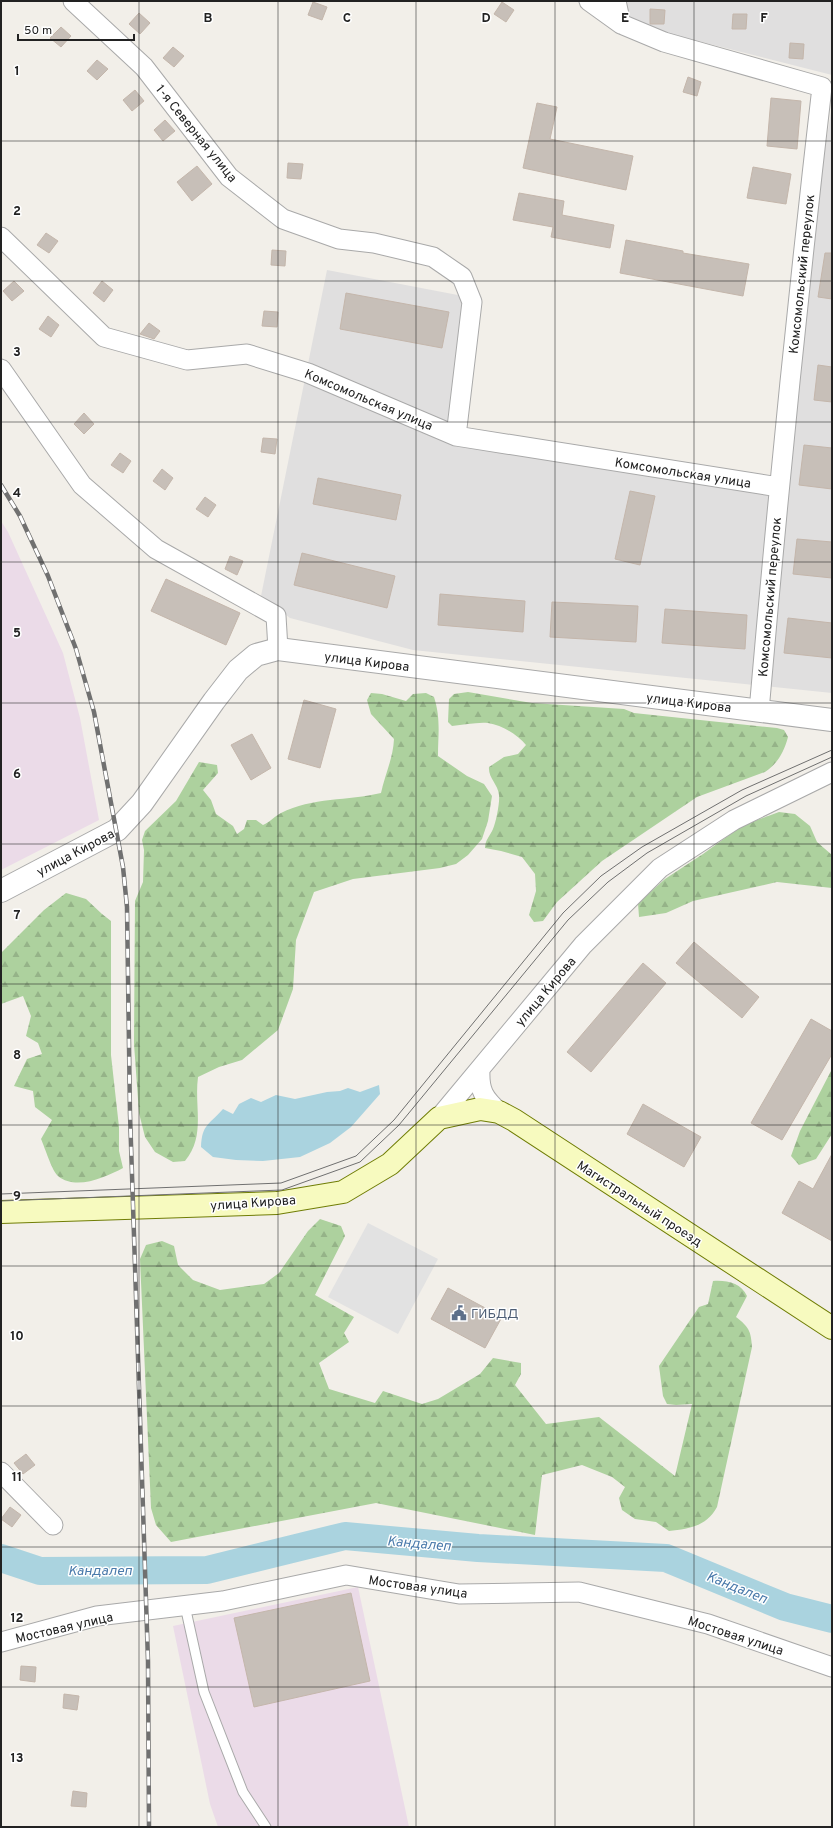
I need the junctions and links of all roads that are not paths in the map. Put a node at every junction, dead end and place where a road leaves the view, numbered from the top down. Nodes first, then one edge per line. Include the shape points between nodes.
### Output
1 (73, 1) edge
2 (589, 1) edge
3 (616, 1) edge
4 (621, 24) junction
5 (1, 237) edge
6 (1, 369) edge
7 (456, 436) junction
8 (779, 487) junction
9 (278, 649) junction
10 (759, 712) junction
11 (832, 720) edge
12 (832, 772) edge
13 (1, 891) edge
14 (480, 1070) junction
15 (499, 1112) junction
16 (439, 1118) junction
17 (1, 1212) edge
18 (832, 1328) edge
19 (1, 1472) edge
20 (53, 1525) dead end
21 (185, 1606) junction
22 (1, 1642) edge
23 (832, 1667) edge
24 (266, 1827) edge

1 - 7 street, 1-я Северная улица via 144,67 229,178 282,219 339,239 374,243 433,257 462,277 472,302
2 - 4 street, Комсомольский переулок
3 - 4 street
4 - 8 street, Комсомольский переулок via 664,42 822,87
5 - 7 street, Комсомольская улица via 104,337 187,360 247,354 308,373
6 - 9 street via 82,485 156,549 276,616
7 - 8 street, Комсомольская улица
8 - 10 street, Комсомольский переулок
9 - 10 street, улица Кирова
9 - 13 street, улица Кирова via 256,655 238,670 142,803 117,830
10 - 11 street, улица Кирова
12 - 14 street, улица Кирова via 734,820 660,868 583,945
14 - 15 street via 482,1093
14 - 16 street, улица Кирова
15 - 16 main road, Магистральный проезд via 480,1109
15 - 18 main road, Магистральный проезд
16 - 17 main road, улица Кирова via 390,1164 343,1192 277,1203
19 - 20 street
21 - 22 street, Мостовая улица via 97,1616
21 - 23 street, Мостовая улица via 223,1601 346,1575 459,1594 579,1592 708,1624
21 - 24 lane via 204,1692 243,1792

